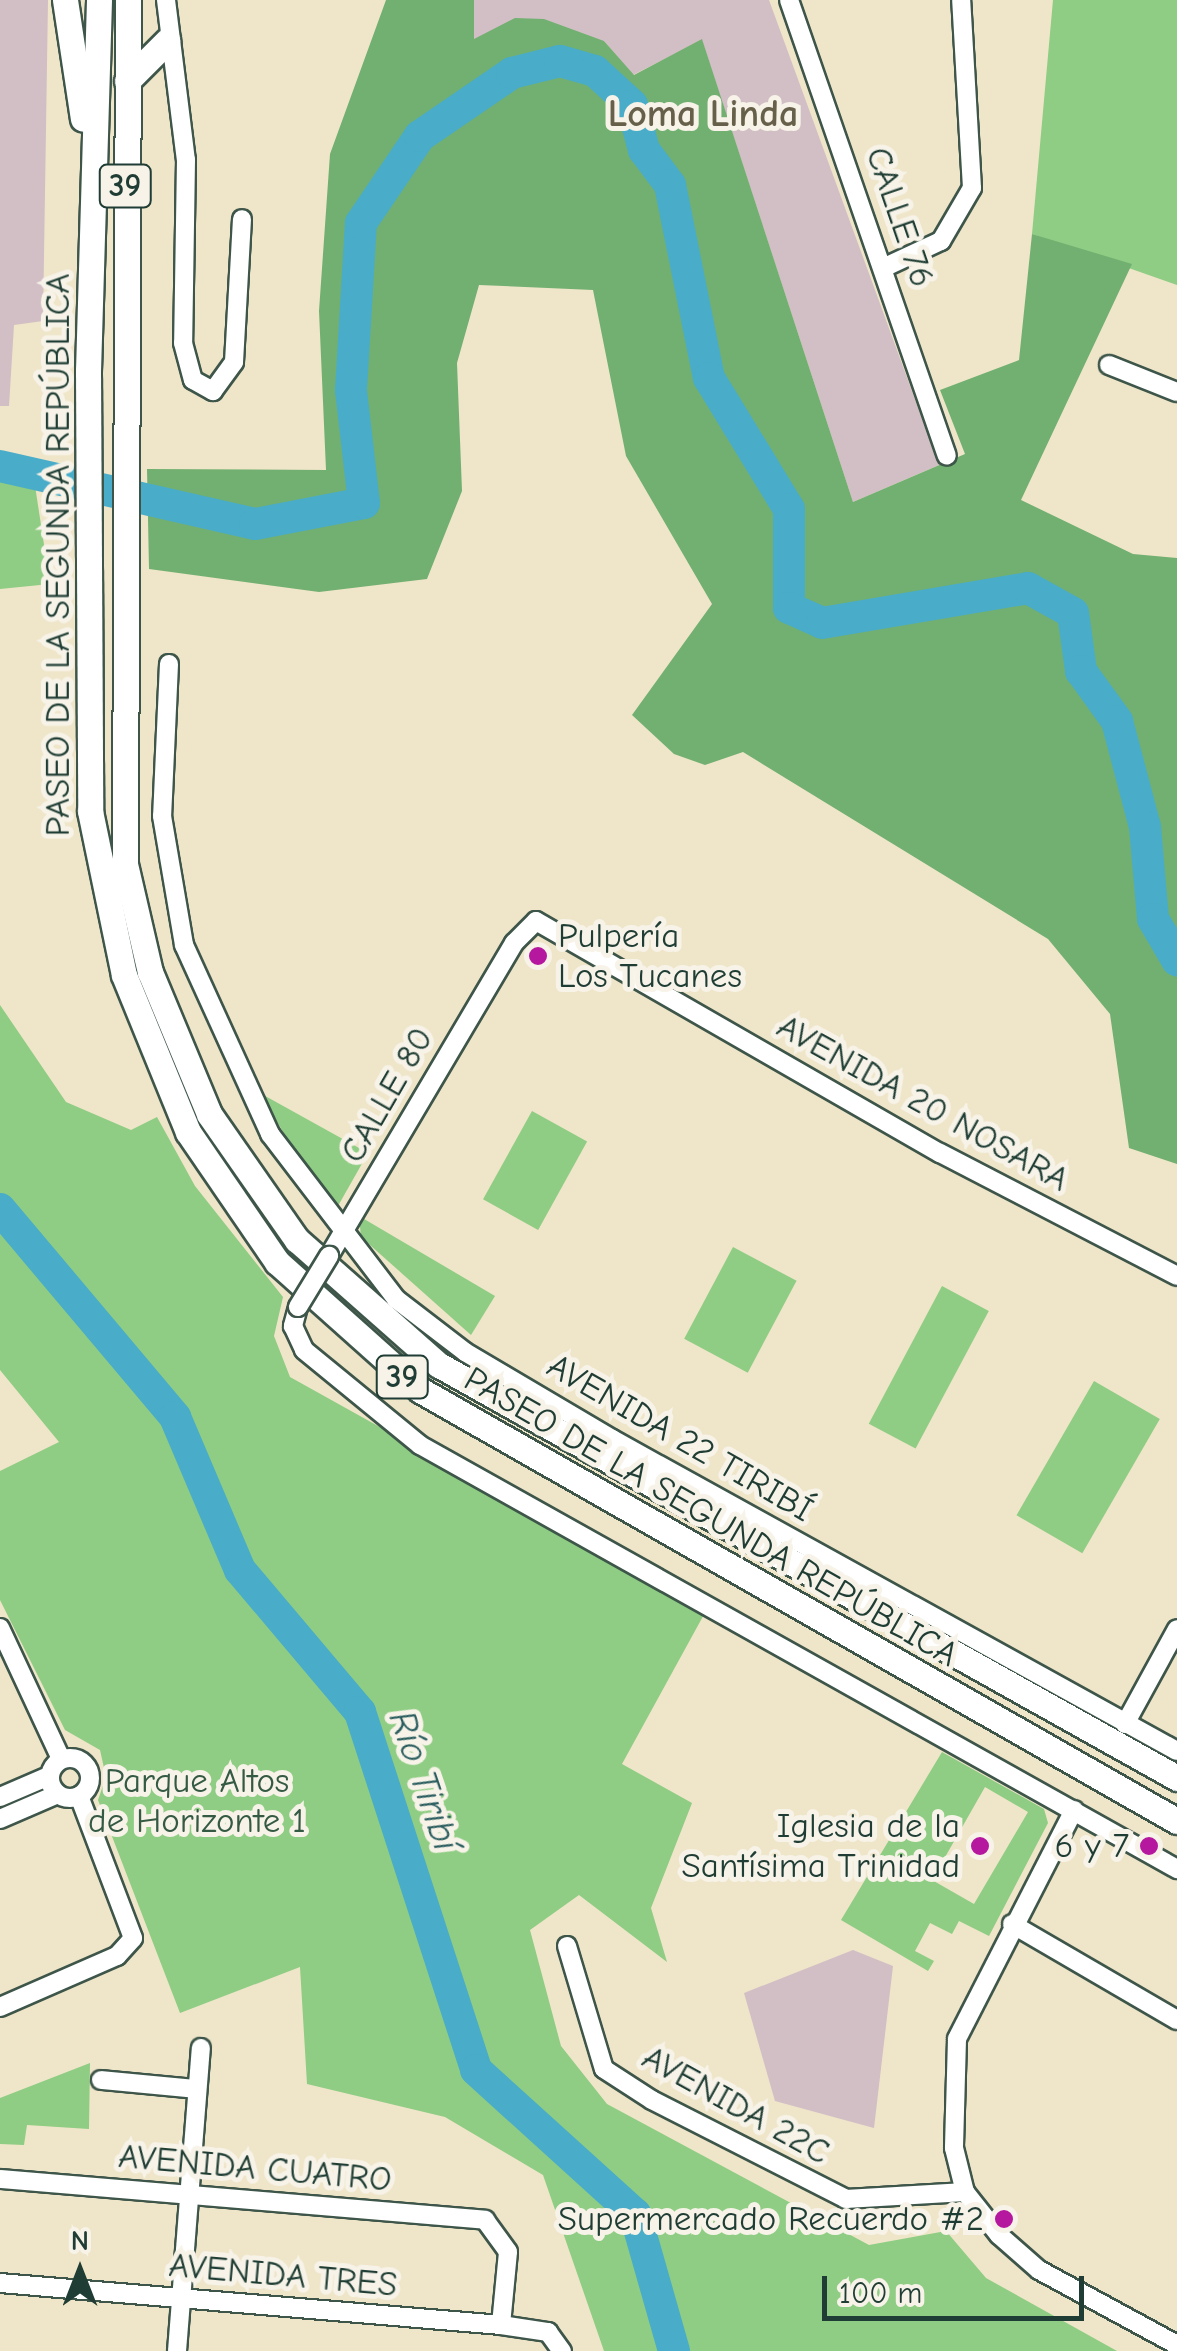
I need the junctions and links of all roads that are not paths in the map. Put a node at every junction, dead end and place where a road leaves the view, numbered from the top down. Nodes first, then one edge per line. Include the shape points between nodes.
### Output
1 (65, 0) edge
2 (99, 0) edge
3 (128, 0) edge
4 (166, 0) edge
5 (789, 0) edge
6 (961, 0) edge
7 (166, 41) junction
8 (126, 80) junction
9 (93, 180) junction
10 (242, 219) dead end
11 (883, 268) junction
12 (1109, 365) dead end
13 (1177, 392) edge
14 (947, 455) dead end
15 (168, 664) dead end
16 (536, 921) joint
17 (342, 1235) junction
18 (1174, 1276) edge
19 (0, 1628) edge
20 (1177, 1629) edge
21 (1124, 1724) junction
22 (1177, 1752) edge
23 (1137, 1755) junction
24 (61, 1759) junction
25 (49, 1776) junction
26 (1177, 1778) edge
27 (58, 1794) junction
28 (79, 1796) junction
29 (0, 1797) edge
30 (1074, 1810) junction
31 (0, 1819) edge
32 (1177, 1820) edge
33 (1177, 1869) edge
34 (1012, 1924) junction
35 (567, 1946) dead end
36 (0, 2007) edge
37 (1177, 2020) edge
38 (201, 2048) dead end
39 (102, 2080) dead end
40 (198, 2088) junction
41 (0, 2179) edge
42 (965, 2192) junction
43 (190, 2194) junction
44 (0, 2283) edge
45 (182, 2298) junction
46 (502, 2325) junction
47 (1177, 2344) edge
48 (177, 2351) edge
49 (562, 2351) edge

1 - 9 highway
2 - 9 highway, PASEO DE LA SEGUNDA REPÚBLICA / 39
3 - 8 highway, PASEO DE LA SEGUNDA REPÚBLICA / 39
4 - 7 street
5 - 11 street, CALLE 76
6 - 11 street via 972,188 940,242
7 - 8 highway
7 - 10 street via 186,160 183,343 193,380 222,388 234,362
8 - 23 highway, PASEO DE LA SEGUNDA REPÚBLICA / 39 via 120,804 136,926 191,1080 297,1240 381,1320 497,1403
9 - 32 highway, PASEO DE LA SEGUNDA REPÚBLICA / 39 via 90,810 120,959 188,1132 277,1262 379,1360 462,1418
11 - 14 street, CALLE 76
12 - 13 street
15 - 17 street, AVENIDA 22 TIRIBÍ via 166,878 241,1079
16 - 17 street, CALLE 80 via 514,943
16 - 18 street, AVENIDA 20 NOSARA
17 - 21 street, AVENIDA 22 TIRIBÍ via 396,1299 465,1352
17 - 30 street, CALLE 80, bridge via 298,1307 294,1326 304,1350 420,1445
19 - 24 street
20 - 21 street
21 - 22 street, AVENIDA 22 TIRIBÍ
21 - 23 highway via 1121,1735
23 - 26 highway, PASEO DE LA SEGUNDA REPÚBLICA / 39
24 - 25 street
24 - 28 street via 86,1766
25 - 27 street
25 - 29 street
27 - 28 street
27 - 31 street
28 - 36 street via 132,1938 117,1956
30 - 33 street
30 - 34 street
34 - 37 street
34 - 42 street via 957,2039 949,2099
35 - 42 street, AVENIDA 22C via 604,2069 652,2100 846,2199
38 - 40 street
39 - 40 street
40 - 43 street
41 - 43 street, AVENIDA CUATRO
42 - 47 street via 1039,2270
43 - 45 street
43 - 46 street, AVENIDA CUATRO via 485,2220 500,2230 508,2252
44 - 45 street, AVENIDA TRES
45 - 46 street, AVENIDA TRES
45 - 48 street
46 - 49 street, AVENIDA TRES via 548,2332

